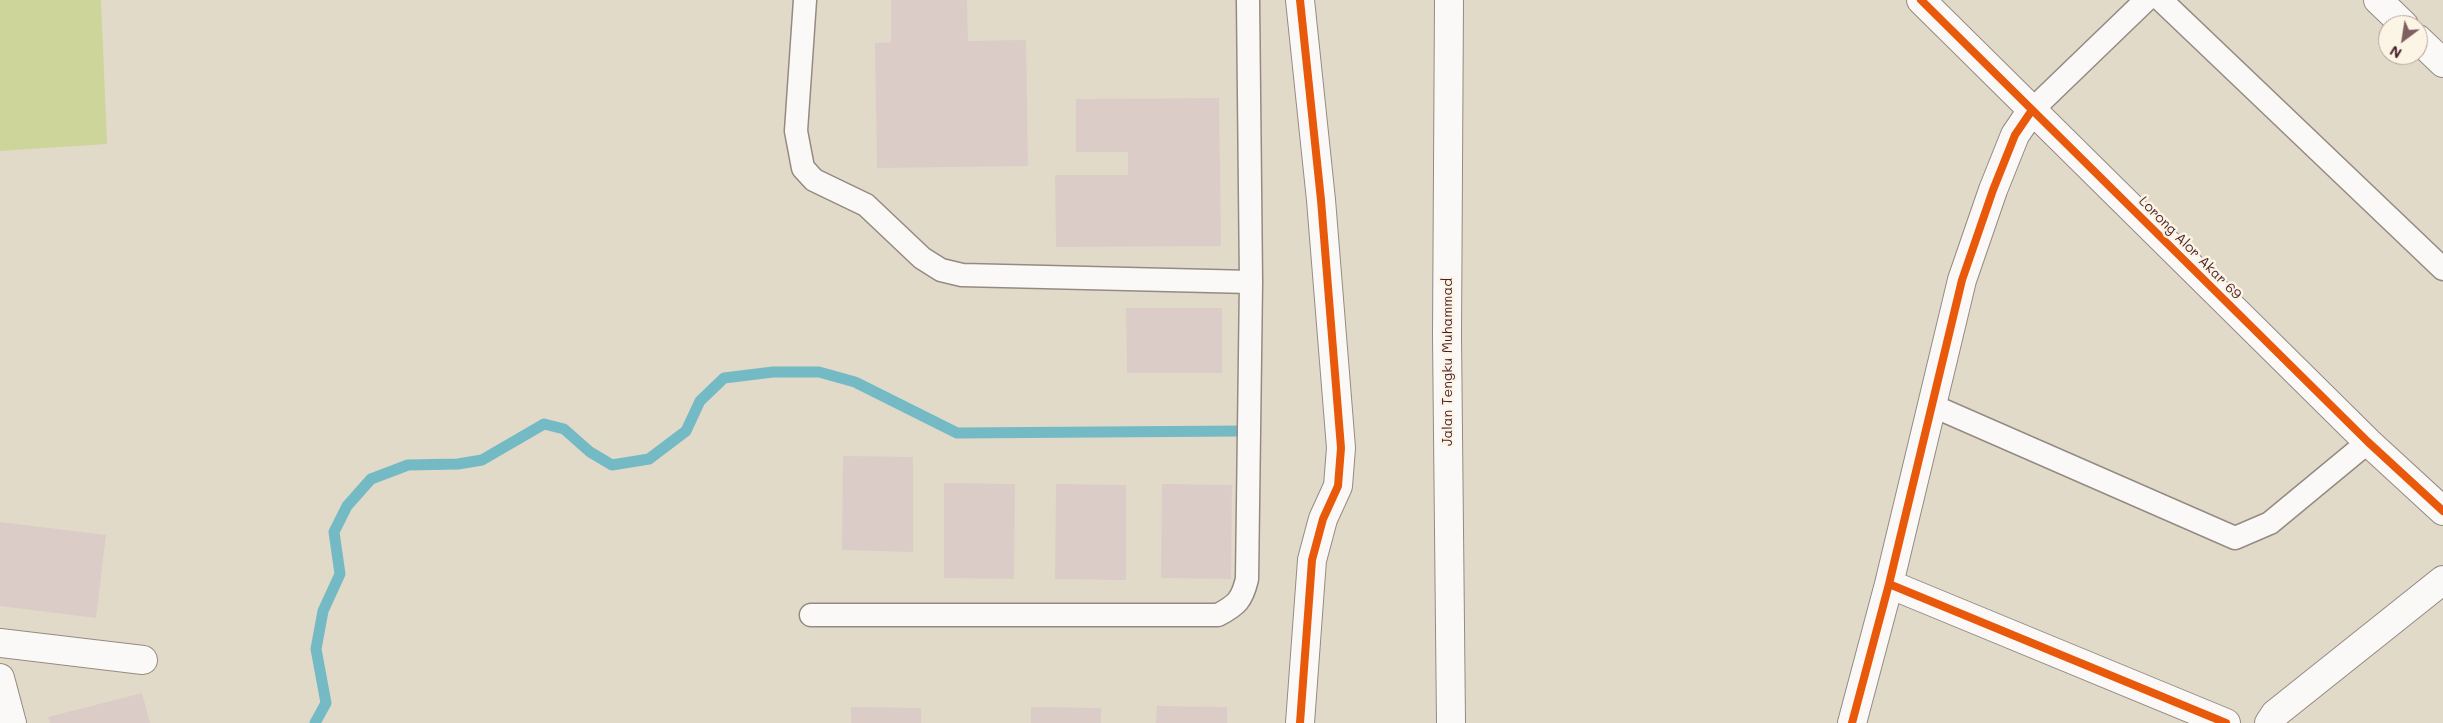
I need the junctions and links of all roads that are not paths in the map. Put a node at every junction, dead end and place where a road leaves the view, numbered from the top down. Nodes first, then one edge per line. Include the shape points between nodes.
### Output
1 (805, 0) edge
2 (1248, 0) edge
3 (1300, 0) edge
4 (1449, 0) edge
5 (1921, 0) edge
6 (2146, 0) edge
7 (2161, 0) edge
8 (2378, 0) edge
9 (2394, 15) edge
10 (2428, 49) edge
11 (2443, 63) edge
12 (2032, 110) junction
13 (2443, 269) edge
14 (1251, 282) junction
15 (1931, 406) junction
16 (2368, 442) junction
17 (2443, 511) edge
18 (2443, 580) edge
19 (1889, 584) junction
20 (811, 615) dead end
21 (0, 643) edge
22 (143, 660) dead end
23 (0, 678) edge
24 (12, 723) edge
25 (1300, 723) edge
26 (1451, 723) edge
27 (1852, 723) edge
28 (2226, 723) edge
29 (2269, 723) edge

1 - 14 lane via 796,131 803,168 814,180 866,205 922,258 941,270 962,275
2 - 14 lane
3 - 25 street via 1321,200 1341,448 1338,486 1323,519 1312,560
4 - 26 street, Jalan Tengku Muhammad via 1447,336
5 - 12 street, Lorong Alor Akar 69
6 - 12 lane
7 - 13 lane
8 - 9 street
10 - 11 street
12 - 15 street via 2015,135 1962,280
12 - 16 street, Lorong Alor Akar 69
14 - 20 lane via 1247,579 1242,596 1233,607 1218,615
15 - 16 lane via 2235,538 2270,523
15 - 19 street
16 - 17 street, Lorong Alor Akar 69
18 - 29 street via 2274,714
19 - 27 street
19 - 28 street
21 - 22 street
23 - 24 street

